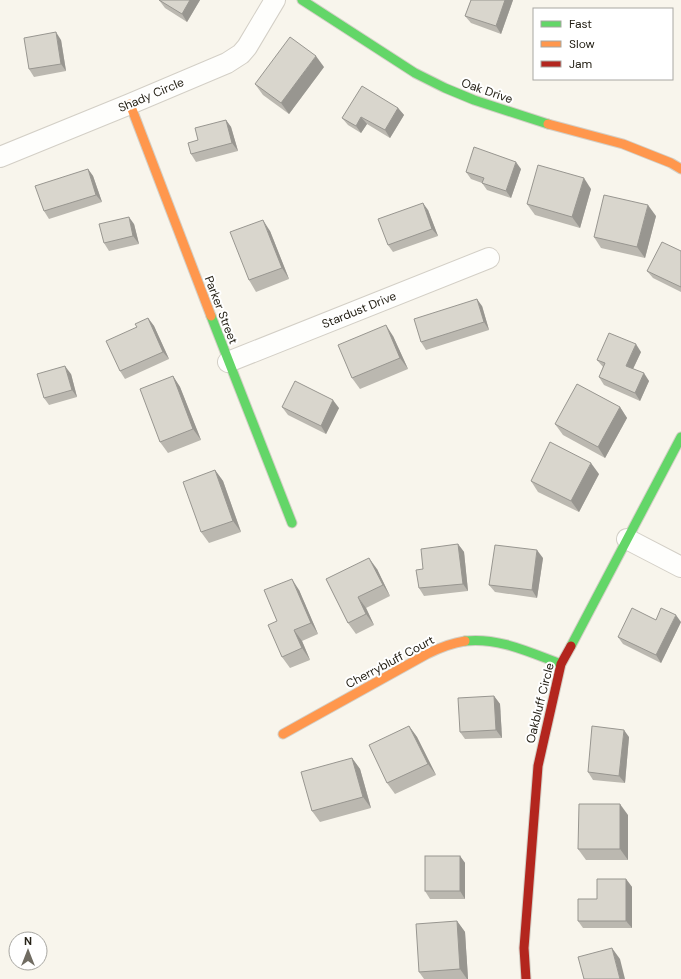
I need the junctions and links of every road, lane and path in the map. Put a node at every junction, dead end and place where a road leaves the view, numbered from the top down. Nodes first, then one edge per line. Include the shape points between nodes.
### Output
1 (275, 0) edge
2 (302, 0) edge
3 (130, 104) junction
4 (0, 157) edge
5 (681, 169) edge
6 (490, 258) dead end
7 (228, 362) junction
8 (681, 437) edge
9 (292, 523) dead end
10 (627, 539) junction
11 (681, 567) edge
12 (561, 664) junction
13 (283, 734) dead end
14 (526, 979) edge

1 - 3 street, Shady Circle via 241,54 227,63
2 - 5 street, Oak Drive via 408,69 445,88 546,123 623,144
3 - 4 street, Shady Circle
3 - 7 street, Parker Street
6 - 7 street, Stardust Drive
7 - 9 street, Parker Street
8 - 10 street, Oakbluff Circle
10 - 11 street
10 - 12 street, Oakbluff Circle
12 - 13 street, Cherrybluff Court via 523,650 497,644 476,640 460,642 427,654
12 - 14 street, Oakbluff Circle via 538,766 524,948

